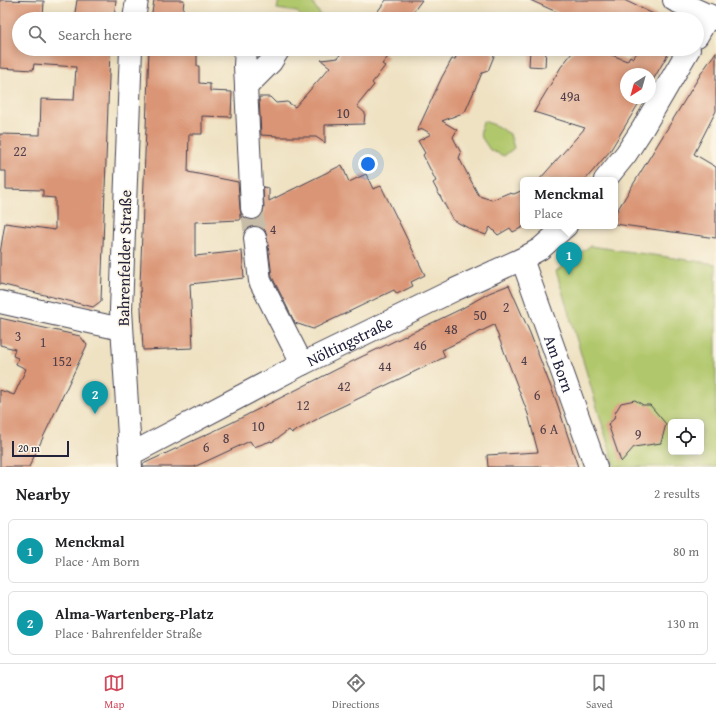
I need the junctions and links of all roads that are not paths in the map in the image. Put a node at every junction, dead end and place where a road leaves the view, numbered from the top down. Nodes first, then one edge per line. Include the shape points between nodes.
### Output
1 (137, 0) edge
2 (674, 0) edge
3 (135, 12) edge
4 (701, 12) edge
5 (712, 17) edge
6 (704, 27) edge
7 (130, 56) edge
8 (246, 56) edge
9 (275, 56) edge
10 (685, 56) edge
11 (246, 86) junction
12 (607, 177) edge
13 (252, 208) tunnel mouth
14 (563, 229) edge
15 (255, 238) tunnel mouth
16 (522, 259) junction
17 (0, 302) edge
18 (121, 319) junction
19 (302, 364) junction
20 (131, 460) edge
21 (596, 467) edge

1 - 3 street
2 - 4 street
5 - 6 street
7 - 18 street, Bahrenfelder Straße
8 - 11 street
9 - 11 street
10 - 12 street via 643,128
11 - 13 street
14 - 16 street, Nöltingstraße via 540,249
15 - 19 street via 260,281
16 - 19 street, Nöltingstraße
16 - 21 street, Am Born
17 - 18 street
18 - 20 street, Bahrenfelder Straße
19 - 20 street, Nöltingstraße

